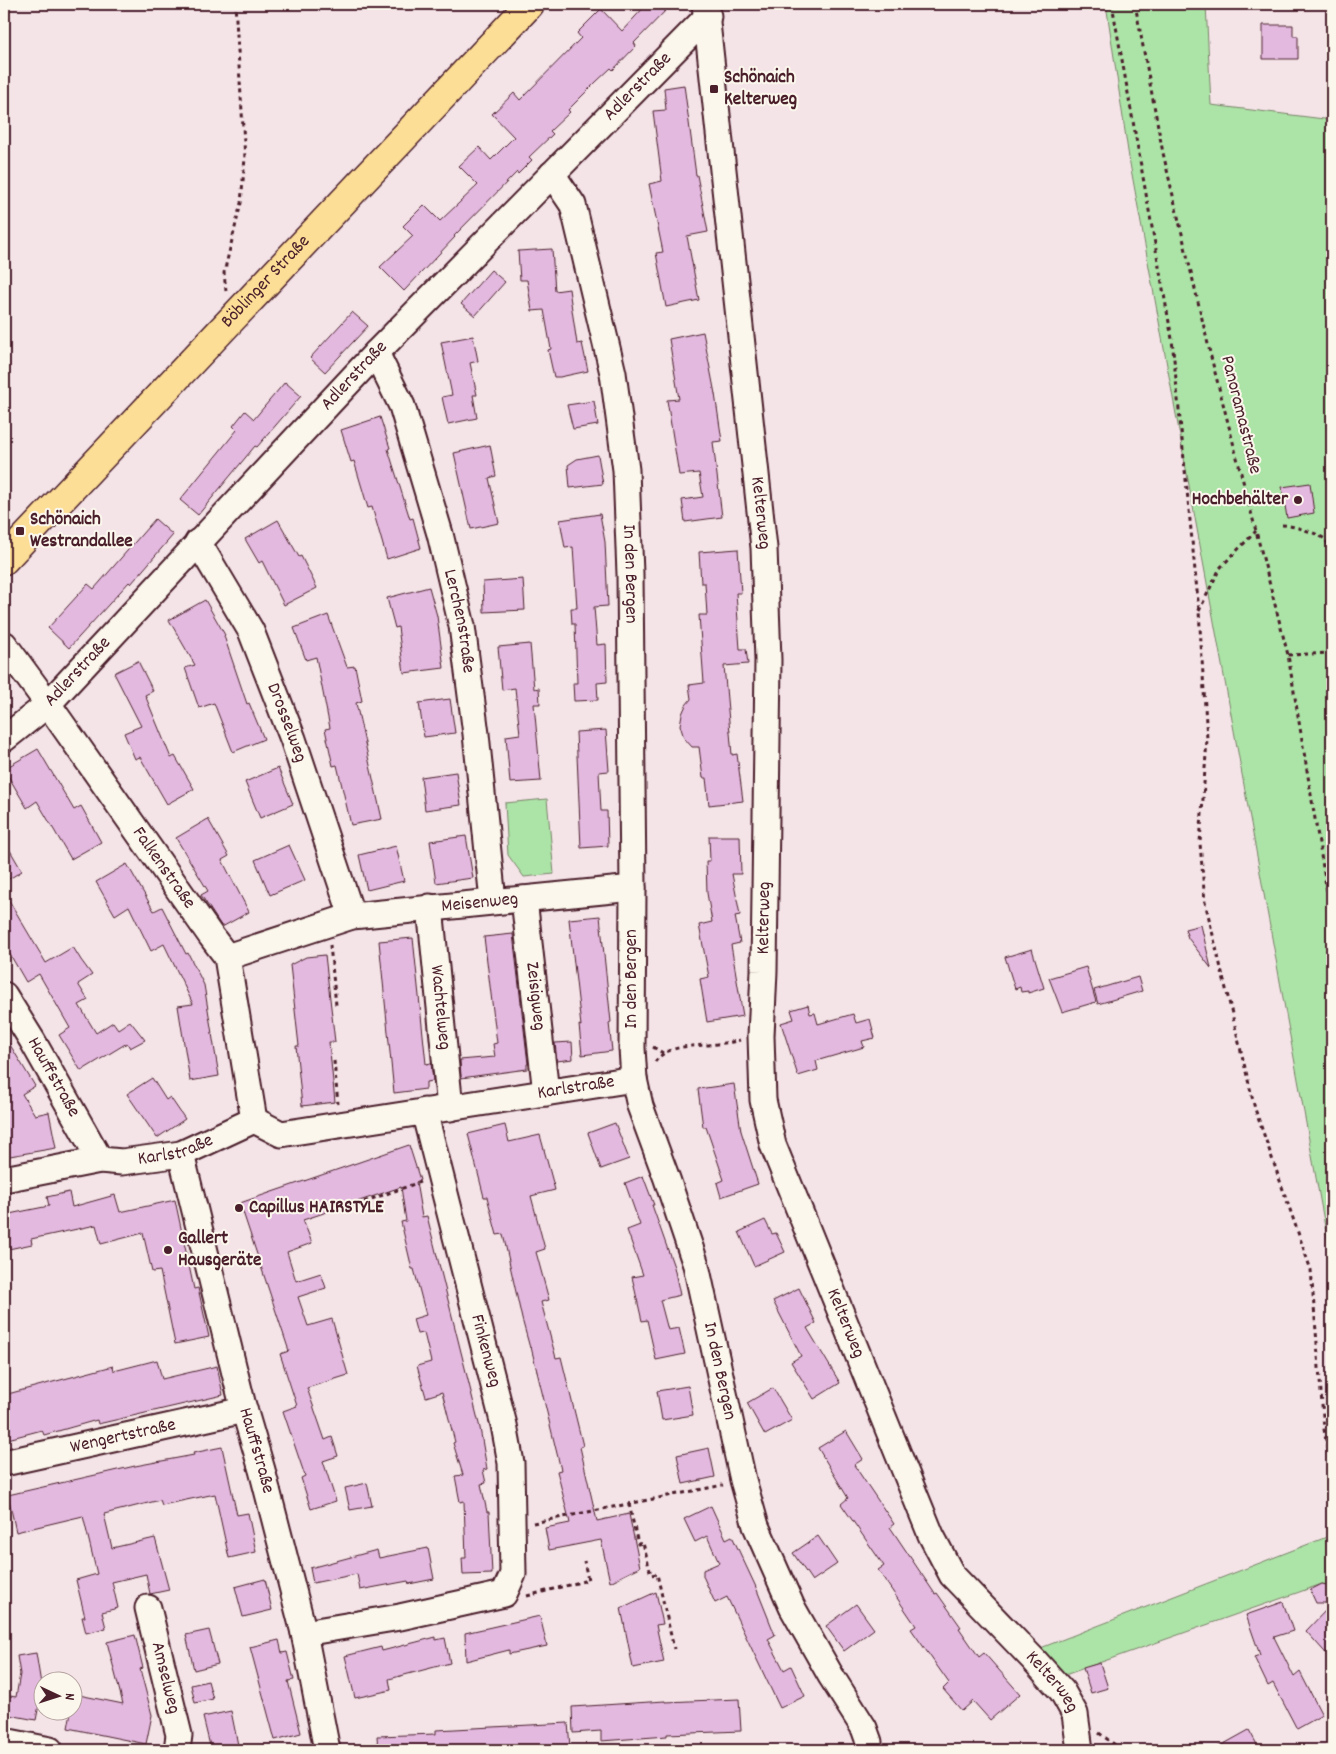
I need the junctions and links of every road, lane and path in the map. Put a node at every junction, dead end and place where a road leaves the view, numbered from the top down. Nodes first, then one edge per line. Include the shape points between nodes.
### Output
1 (236, 4) edge
2 (530, 4) edge
3 (1112, 4) edge
4 (1135, 4) edge
5 (706, 10) edge
6 (552, 174) junction
7 (235, 316) junction
8 (376, 353) junction
9 (1282, 525) dead end
10 (1256, 531) junction
11 (198, 542) junction
12 (1329, 548) dead end
13 (4, 560) edge
14 (1199, 611) junction
15 (4, 644) edge
16 (1332, 652) edge
17 (1288, 655) junction
18 (48, 704) junction
19 (4, 739) edge
20 (633, 888) junction
21 (524, 899) junction
22 (494, 901) junction
23 (430, 907) junction
24 (352, 916) junction
25 (1332, 922) edge
26 (328, 924) junction
27 (227, 957) junction
28 (4, 995) edge
29 (336, 1005) dead end
30 (761, 1036) junction
31 (334, 1061) dead end
32 (645, 1074) junction
33 (546, 1093) junction
34 (450, 1108) junction
35 (424, 1111) junction
36 (254, 1120) junction
37 (340, 1125) junction
38 (180, 1154) junction
39 (100, 1160) junction
40 (440, 1175) junction
41 (4, 1179) edge
42 (349, 1207) dead end
43 (244, 1410) junction
44 (4, 1463) edge
45 (1332, 1477) edge
46 (743, 1480) junction
47 (629, 1504) junction
48 (511, 1527) junction
49 (584, 1561) dead end
50 (504, 1594) junction
51 (148, 1608) dead end
52 (304, 1633) junction
53 (674, 1649) dead end
54 (4, 1741) edge
55 (50, 1750) edge
56 (177, 1750) edge
57 (328, 1750) edge
58 (869, 1750) edge
59 (1080, 1750) edge

1 - 7 path via 245,158 241,204 224,273 226,300
2 - 7 main road, Böblinger Straße
3 - 14 path via 1172,339
4 - 10 path, Panoramastraße via 1168,172
5 - 6 street, Adlerstraße
5 - 30 street, Kelterweg via 764,548 768,660
6 - 8 street, Adlerstraße
6 - 20 street, In den Bergen via 573,205 613,373 626,470
7 - 13 main road, Böblinger Straße
8 - 11 street, Adlerstraße
8 - 22 street, Lerchenstraße via 402,406 440,534 462,626
9 - 12 path via 1318,536 1327,541
10 - 14 path via 1220,568
10 - 17 path, Panoramastraße
11 - 18 street, Adlerstraße
11 - 24 street, Drosselweg via 251,632 293,739
14 - 45 path via 1207,739 1200,843 1205,902 1255,1109 1311,1270 1324,1429
15 - 18 street, Falkenstraße
16 - 17 path
17 - 25 path, Panoramastraße
18 - 19 street, Adlerstraße
18 - 27 street, Falkenstraße
20 - 21 street, Meisenweg
20 - 32 street, In den Bergen via 632,1048
21 - 22 street, Meisenweg
21 - 33 street, Zeisigweg
22 - 23 street, Meisenweg
23 - 24 street, Meisenweg
23 - 34 street, Wachtelweg
24 - 26 street, Meisenweg
26 - 27 street, Meisenweg
26 - 29 path
27 - 36 street, Falkenstraße
28 - 39 street, Hauffstraße
30 - 32 path via 663,1052
30 - 59 street, Kelterweg via 763,1100 773,1145 931,1535 952,1576 1062,1691 1075,1714
31 - 37 path
32 - 33 street, Karlstraße
32 - 46 street, In den Bergen via 640,1106 696,1265
33 - 34 street, Karlstraße
34 - 35 street, Karlstraße
35 - 37 street, Karlstraße
35 - 40 street, Finkenweg
36 - 37 street, Karlstraße via 282,1134
36 - 38 street, Karlstraße
38 - 39 street, Karlstraße via 122,1162
38 - 43 street, Hauffstraße
39 - 41 street, Karlstraße
40 - 42 path
40 - 48 street, Finkenweg via 504,1425 511,1463
43 - 44 street, Wengertstraße
43 - 52 street, Hauffstraße
46 - 47 path
46 - 58 street, In den Bergen via 756,1526 792,1607 864,1728
47 - 48 path
47 - 53 path via 638,1544 643,1543 651,1575 657,1574
48 - 50 street, Finkenweg via 513,1574
49 - 50 path via 588,1580 522,1598
50 - 52 street via 400,1617
51 - 56 street, Amselweg via 178,1735
52 - 57 street, Hauffstraße
54 - 55 street

